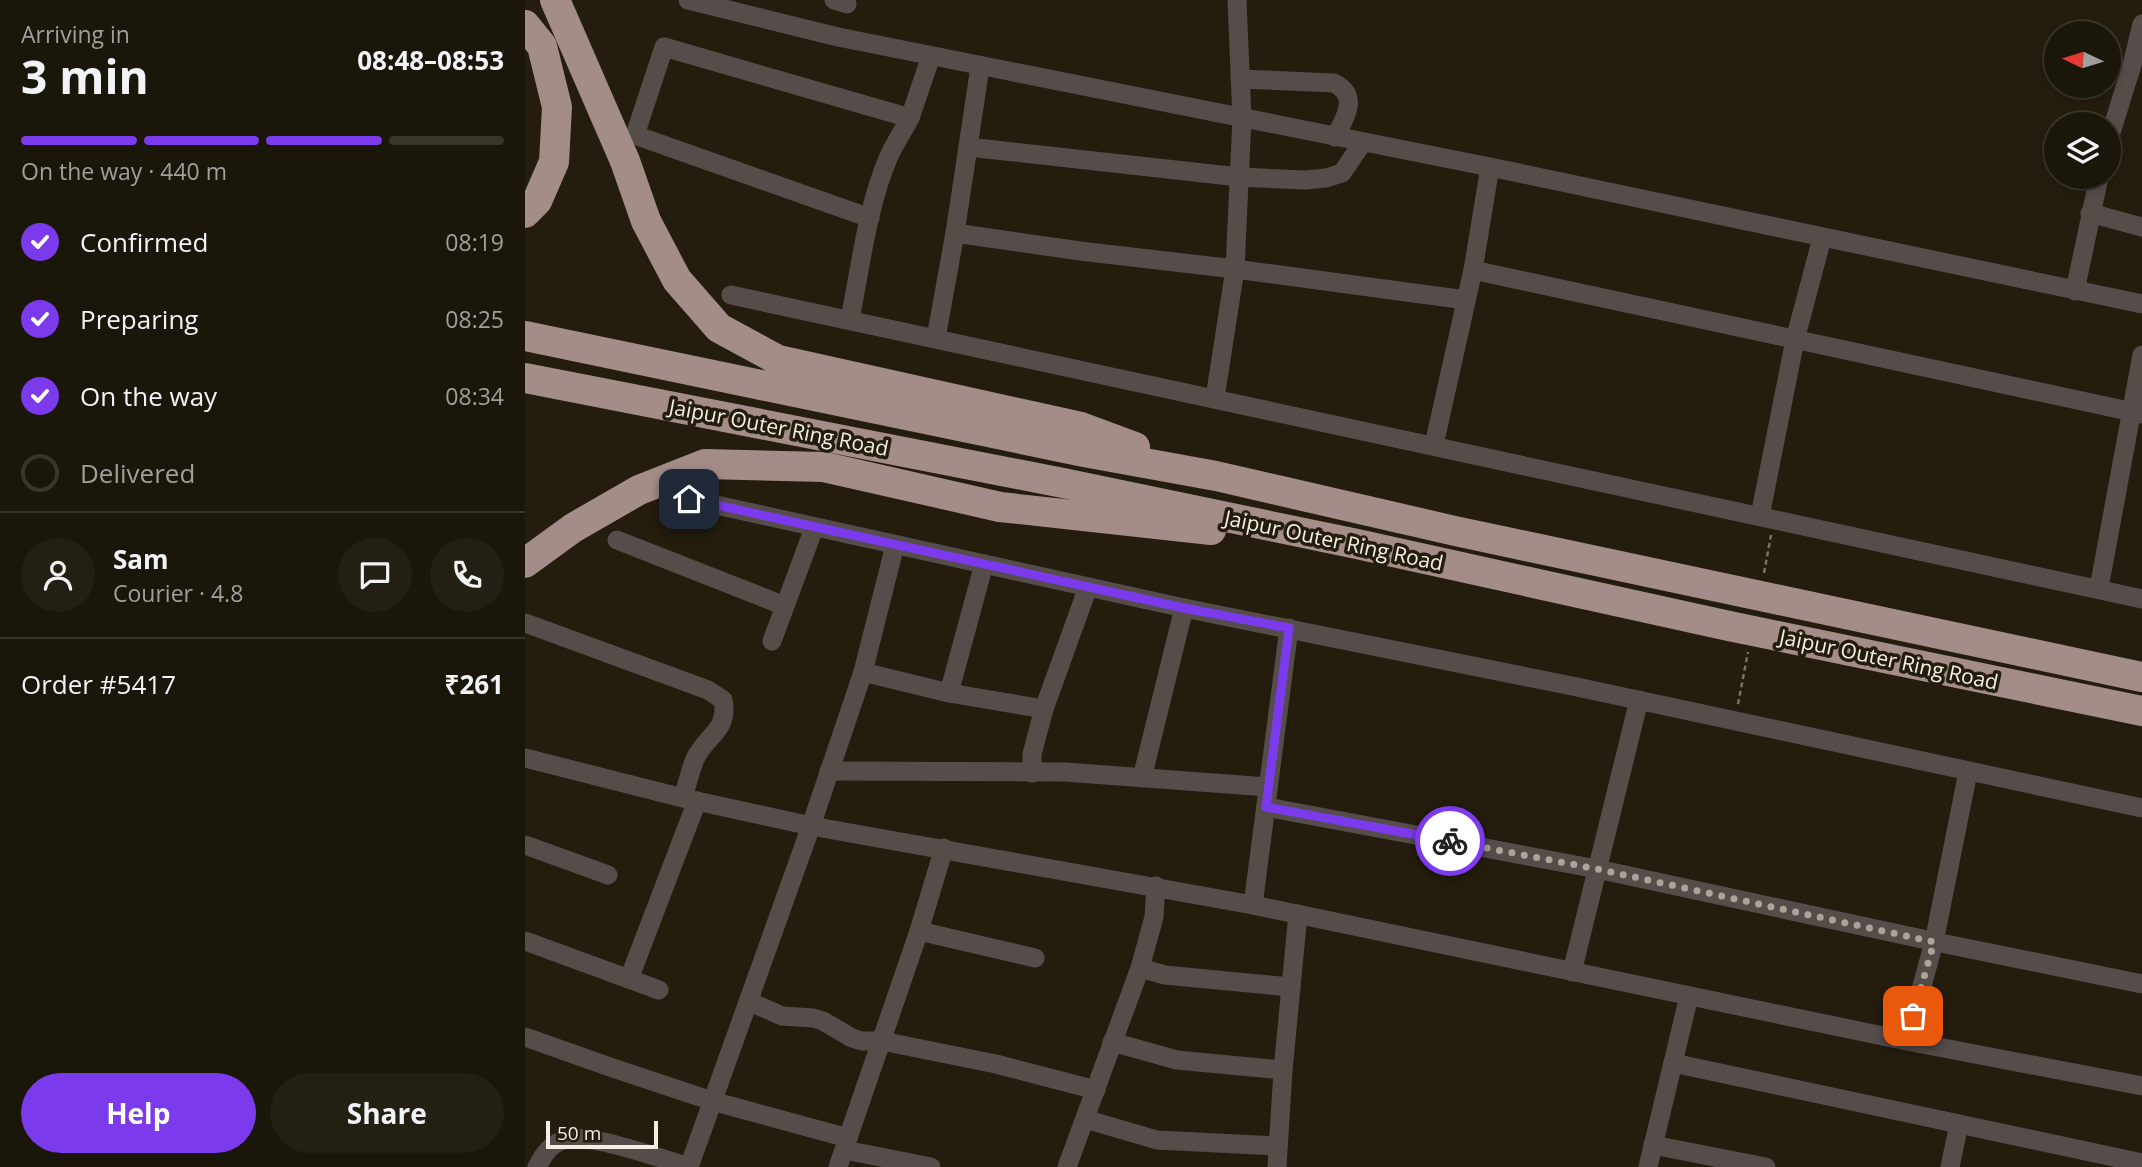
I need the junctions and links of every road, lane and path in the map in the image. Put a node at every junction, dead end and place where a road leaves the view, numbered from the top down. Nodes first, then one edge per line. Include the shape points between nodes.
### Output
1 (555, 0) edge
2 (688, 0) edge
3 (1237, 0) edge
4 (525, 24) edge
5 (2142, 24) edge
6 (931, 56) junction
7 (980, 66) junction
8 (2137, 66) edge
9 (1240, 79) junction
10 (2119, 112) edge
11 (910, 118) junction
12 (1242, 118) junction
13 (1335, 137) junction
14 (1363, 142) junction
15 (968, 147) junction
16 (1490, 167) junction
17 (1239, 177) junction
18 (2096, 189) edge
19 (2090, 213) junction
20 (525, 214) edge
21 (870, 218) junction
22 (2142, 227) edge
23 (955, 233) junction
24 (1822, 238) junction
25 (1235, 269) junction
26 (1473, 270) junction
27 (2075, 291) junction
28 (731, 295) dead end
29 (1466, 300) junction
30 (2142, 304) edge
31 (850, 319) junction
32 (525, 336) edge
33 (936, 338) junction
34 (1795, 340) junction
35 (2142, 355) edge
36 (525, 378) edge
37 (1215, 398) junction
38 (2137, 412) edge
39 (1434, 445) junction
40 (1216, 476) junction
41 (689, 499) dead end
42 (1760, 516) junction
43 (814, 528) junction
44 (617, 540) dead end
45 (1357, 544) junction
46 (895, 545) junction
47 (525, 563) edge
48 (984, 565) junction
49 (1089, 587) junction
50 (2099, 588) junction
51 (2142, 598) edge
52 (785, 606) junction
53 (1184, 608) junction
54 (525, 623) edge
55 (1289, 628) junction
56 (772, 641) dead end
57 (863, 672) junction
58 (2142, 677) edge
59 (949, 693) junction
60 (1639, 700) junction
61 (1044, 709) junction
62 (2142, 711) edge
63 (525, 758) edge
64 (829, 771) junction
65 (1968, 772) junction
66 (1032, 773) junction
67 (1142, 778) junction
68 (1267, 797) junction
69 (690, 799) junction
70 (2142, 808) edge
71 (811, 826) junction
72 (525, 845) edge
73 (944, 848) junction
74 (1597, 869) junction
75 (608, 876) dead end
76 (1156, 886) junction
77 (1253, 905) junction
78 (1298, 914) junction
79 (919, 931) junction
80 (525, 941) edge
81 (1934, 942) junction
82 (1035, 958) dead end
83 (1140, 968) junction
84 (1572, 972) junction
85 (629, 979) junction
86 (2142, 984) edge
87 (1291, 987) junction
88 (659, 990) dead end
89 (1689, 996) junction
90 (748, 1001) junction
91 (525, 1037) edge
92 (882, 1041) junction
93 (1907, 1041) junction
94 (1112, 1042) junction
95 (1672, 1063) junction
96 (1283, 1070) junction
97 (2142, 1086) edge
98 (1096, 1090) junction
99 (712, 1101) junction
100 (1084, 1119) junction
101 (1959, 1124) junction
102 (1653, 1145) junction
103 (1278, 1146) junction
104 (844, 1152) edge
105 (1714, 1162) edge
106 (2142, 1163) edge
107 (537, 1167) edge
108 (931, 1167) edge
109 (1067, 1167) edge
110 (1277, 1167) edge
111 (1648, 1167) edge
112 (1766, 1167) edge
113 (1950, 1167) edge

1 - 40 highway via 646,221 677,280 719,328 778,360 1081,428
2 - 6 street
3 - 9 street
4 - 20 highway via 542,46 557,107 554,162 537,201
5 - 8 street
6 - 7 street
6 - 11 street
7 - 12 street
7 - 15 street
8 - 10 street
9 - 12 street
9 - 13 street via 1334,83 1344,88 1349,98 1347,114
11 - 21 street via 890,155
11 - 21 street via 664,47 635,135
12 - 13 street
12 - 17 street
13 - 14 street
14 - 16 street
14 - 17 street via 1342,173 1326,178
15 - 17 street
15 - 23 street
16 - 24 street
16 - 26 street
17 - 25 street
18 - 19 street
19 - 22 street
19 - 27 street
21 - 31 street
23 - 25 street
23 - 33 street
24 - 27 street
24 - 34 street
25 - 29 street
25 - 37 street
26 - 29 street
26 - 34 street
27 - 30 street
28 - 31 street
29 - 39 street
31 - 33 street
32 - 40 highway
33 - 37 street
34 - 38 street
34 - 42 street
35 - 38 street
36 - 45 highway, Jaipur Outer Ring Road
37 - 39 street
38 - 50 street
39 - 42 street
40 - 58 highway, Jaipur Outer Ring Road
41 - 43 street
42 - 50 street
43 - 46 street
43 - 52 street
44 - 52 street
45 - 47 highway via 1000,507 824,467 705,464 639,490 573,528
45 - 62 highway, Jaipur Outer Ring Road
46 - 48 street
46 - 57 street
48 - 49 street
48 - 59 street
49 - 53 street
49 - 61 street
50 - 51 street
52 - 56 street
53 - 55 street
53 - 67 street
54 - 69 street via 708,690 723,700 721,725 695,760
55 - 60 street
55 - 68 street
57 - 59 street
57 - 64 street
59 - 61 street
60 - 65 street
60 - 74 street
61 - 66 street via 1032,754
63 - 69 street
64 - 66 street
64 - 71 street
65 - 70 street
65 - 81 street
66 - 67 street
67 - 68 street
68 - 74 street
68 - 77 street
69 - 71 street
69 - 85 street
71 - 73 street
71 - 90 street
72 - 75 street
73 - 76 street
73 - 79 street
74 - 81 street
74 - 84 street
76 - 77 street
76 - 83 street via 1154,918
77 - 78 street
78 - 84 street
78 - 87 street
79 - 82 street
79 - 92 street
80 - 85 street
81 - 86 street
81 - 93 street
83 - 87 street via 1175,977
83 - 94 street
84 - 89 street
85 - 88 street
87 - 96 street
89 - 93 street
89 - 95 street
90 - 92 street via 782,1016 823,1021 862,1041
90 - 99 street
91 - 99 street
92 - 98 street
92 - 104 street
93 - 97 street
94 - 96 street via 1177,1060
94 - 98 street
95 - 101 street
95 - 102 street
96 - 103 street
98 - 100 street
99 - 104 street
99 - 107 street via 689,1167 569,1138 544,1153
100 - 103 street via 1157,1140
100 - 109 street
101 - 106 street
101 - 113 street
102 - 105 street
102 - 111 street
103 - 110 street
104 - 108 street
105 - 112 street

